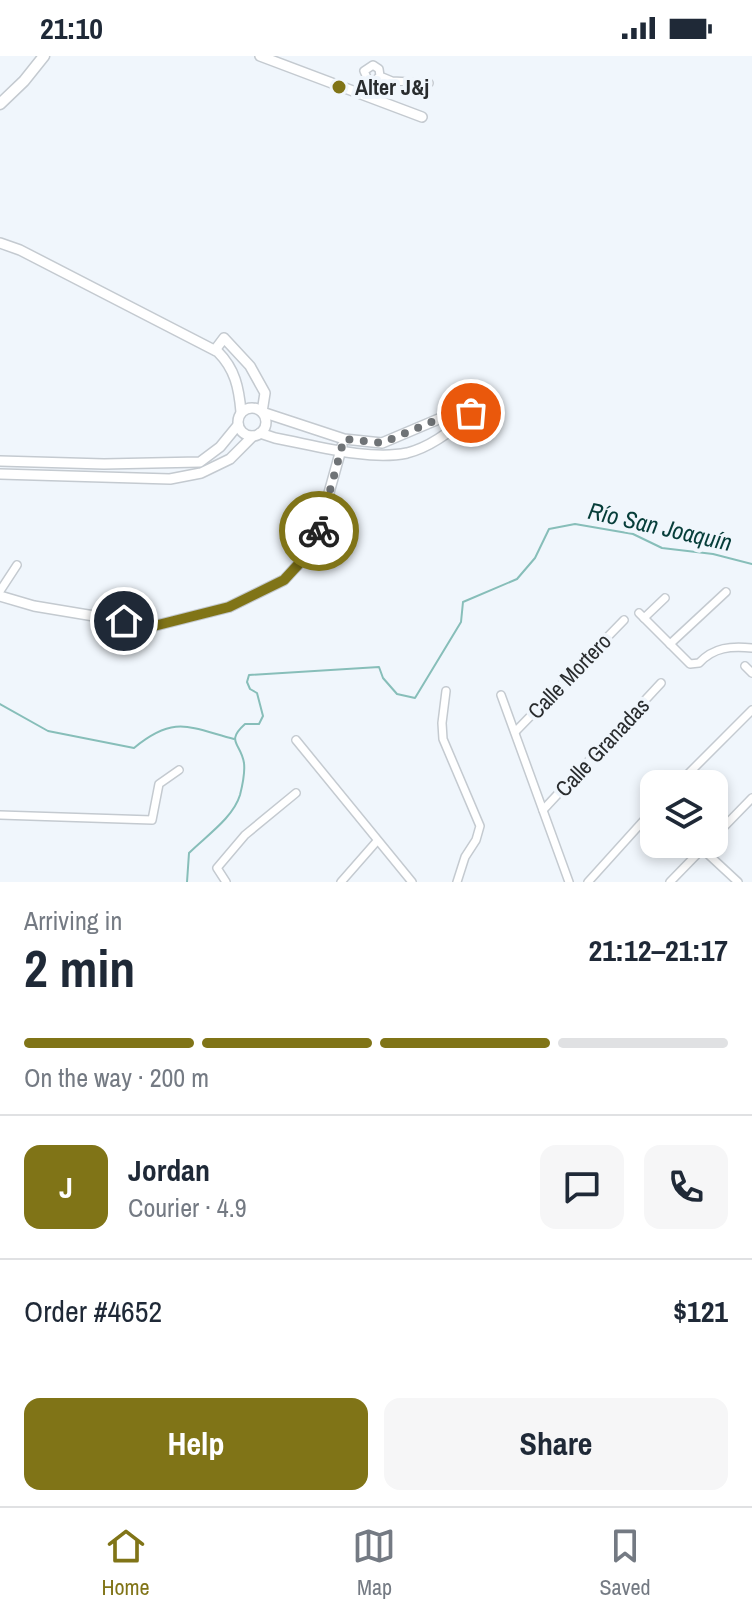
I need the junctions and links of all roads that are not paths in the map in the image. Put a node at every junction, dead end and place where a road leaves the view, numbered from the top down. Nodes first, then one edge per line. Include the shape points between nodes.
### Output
1 (44, 56) edge
2 (260, 56) edge
3 (286, 60) edge
4 (380, 76) junction
5 (365, 79) junction
6 (429, 83) dead end
7 (353, 91) junction
8 (0, 104) edge
9 (422, 117) dead end
10 (0, 243) edge
11 (215, 350) junction
12 (241, 412) junction
13 (262, 412) junction
14 (238, 425) junction
15 (256, 434) junction
16 (344, 439) junction
17 (341, 450) junction
18 (0, 461) edge
19 (0, 474) edge
20 (17, 565) dead end
21 (726, 592) dead end
22 (0, 594) edge
23 (665, 598) dead end
24 (624, 620) dead end
25 (670, 644) junction
26 (752, 648) edge
27 (745, 666) dead end
28 (752, 673) edge
29 (661, 683) dead end
30 (446, 691) dead end
31 (501, 695) dead end
32 (752, 710) edge
33 (515, 732) junction
34 (296, 740) dead end
35 (179, 770) dead end
36 (692, 770) edge
37 (296, 793) dead end
38 (752, 798) edge
39 (543, 810) junction
40 (0, 815) edge
41 (728, 823) edge
42 (640, 824) edge
43 (377, 841) junction
44 (691, 858) edge
45 (714, 858) edge
46 (347, 875) junction
47 (226, 882) edge
48 (341, 882) edge
49 (353, 882) edge
50 (412, 882) edge
51 (457, 882) edge
52 (569, 882) edge
53 (588, 882) edge
54 (670, 882) edge
55 (738, 882) edge

1 - 8 main road
2 - 3 street
3 - 7 street
4 - 5 street via 373,82
4 - 5 street via 379,69 369,66
4 - 6 street
5 - 7 street
7 - 9 street
10 - 11 street
11 - 12 street via 229,363
11 - 13 street via 224,338 250,366 265,393
12 - 13 street via 250,407
12 - 14 street
13 - 15 street via 266,425
13 - 16 street
14 - 15 street via 245,434
14 - 18 street via 200,462
15 - 17 street
15 - 19 street via 230,459 201,473 170,479
16 - 17 street
16 - 17 street via 382,443 441,418 454,405 469,403 471,413 452,431 408,453
17 - 22 street via 307,555 284,580 229,607 154,626 34,606
20 - 22 street
21 - 25 street
23 - 25 street via 642,615
24 - 33 street, Calle Mortero
25 - 26 street via 690,664 725,647
27 - 28 street
29 - 39 street, Calle Granadas
30 - 51 street via 443,739 480,826
31 - 33 street
32 - 36 street
33 - 39 street
34 - 43 street
35 - 40 street via 159,784 152,820
37 - 47 street via 245,835 217,868
38 - 41 street
39 - 52 street
42 - 53 street
43 - 46 street
43 - 50 street
44 - 54 street
45 - 55 street
46 - 48 street
46 - 49 street

